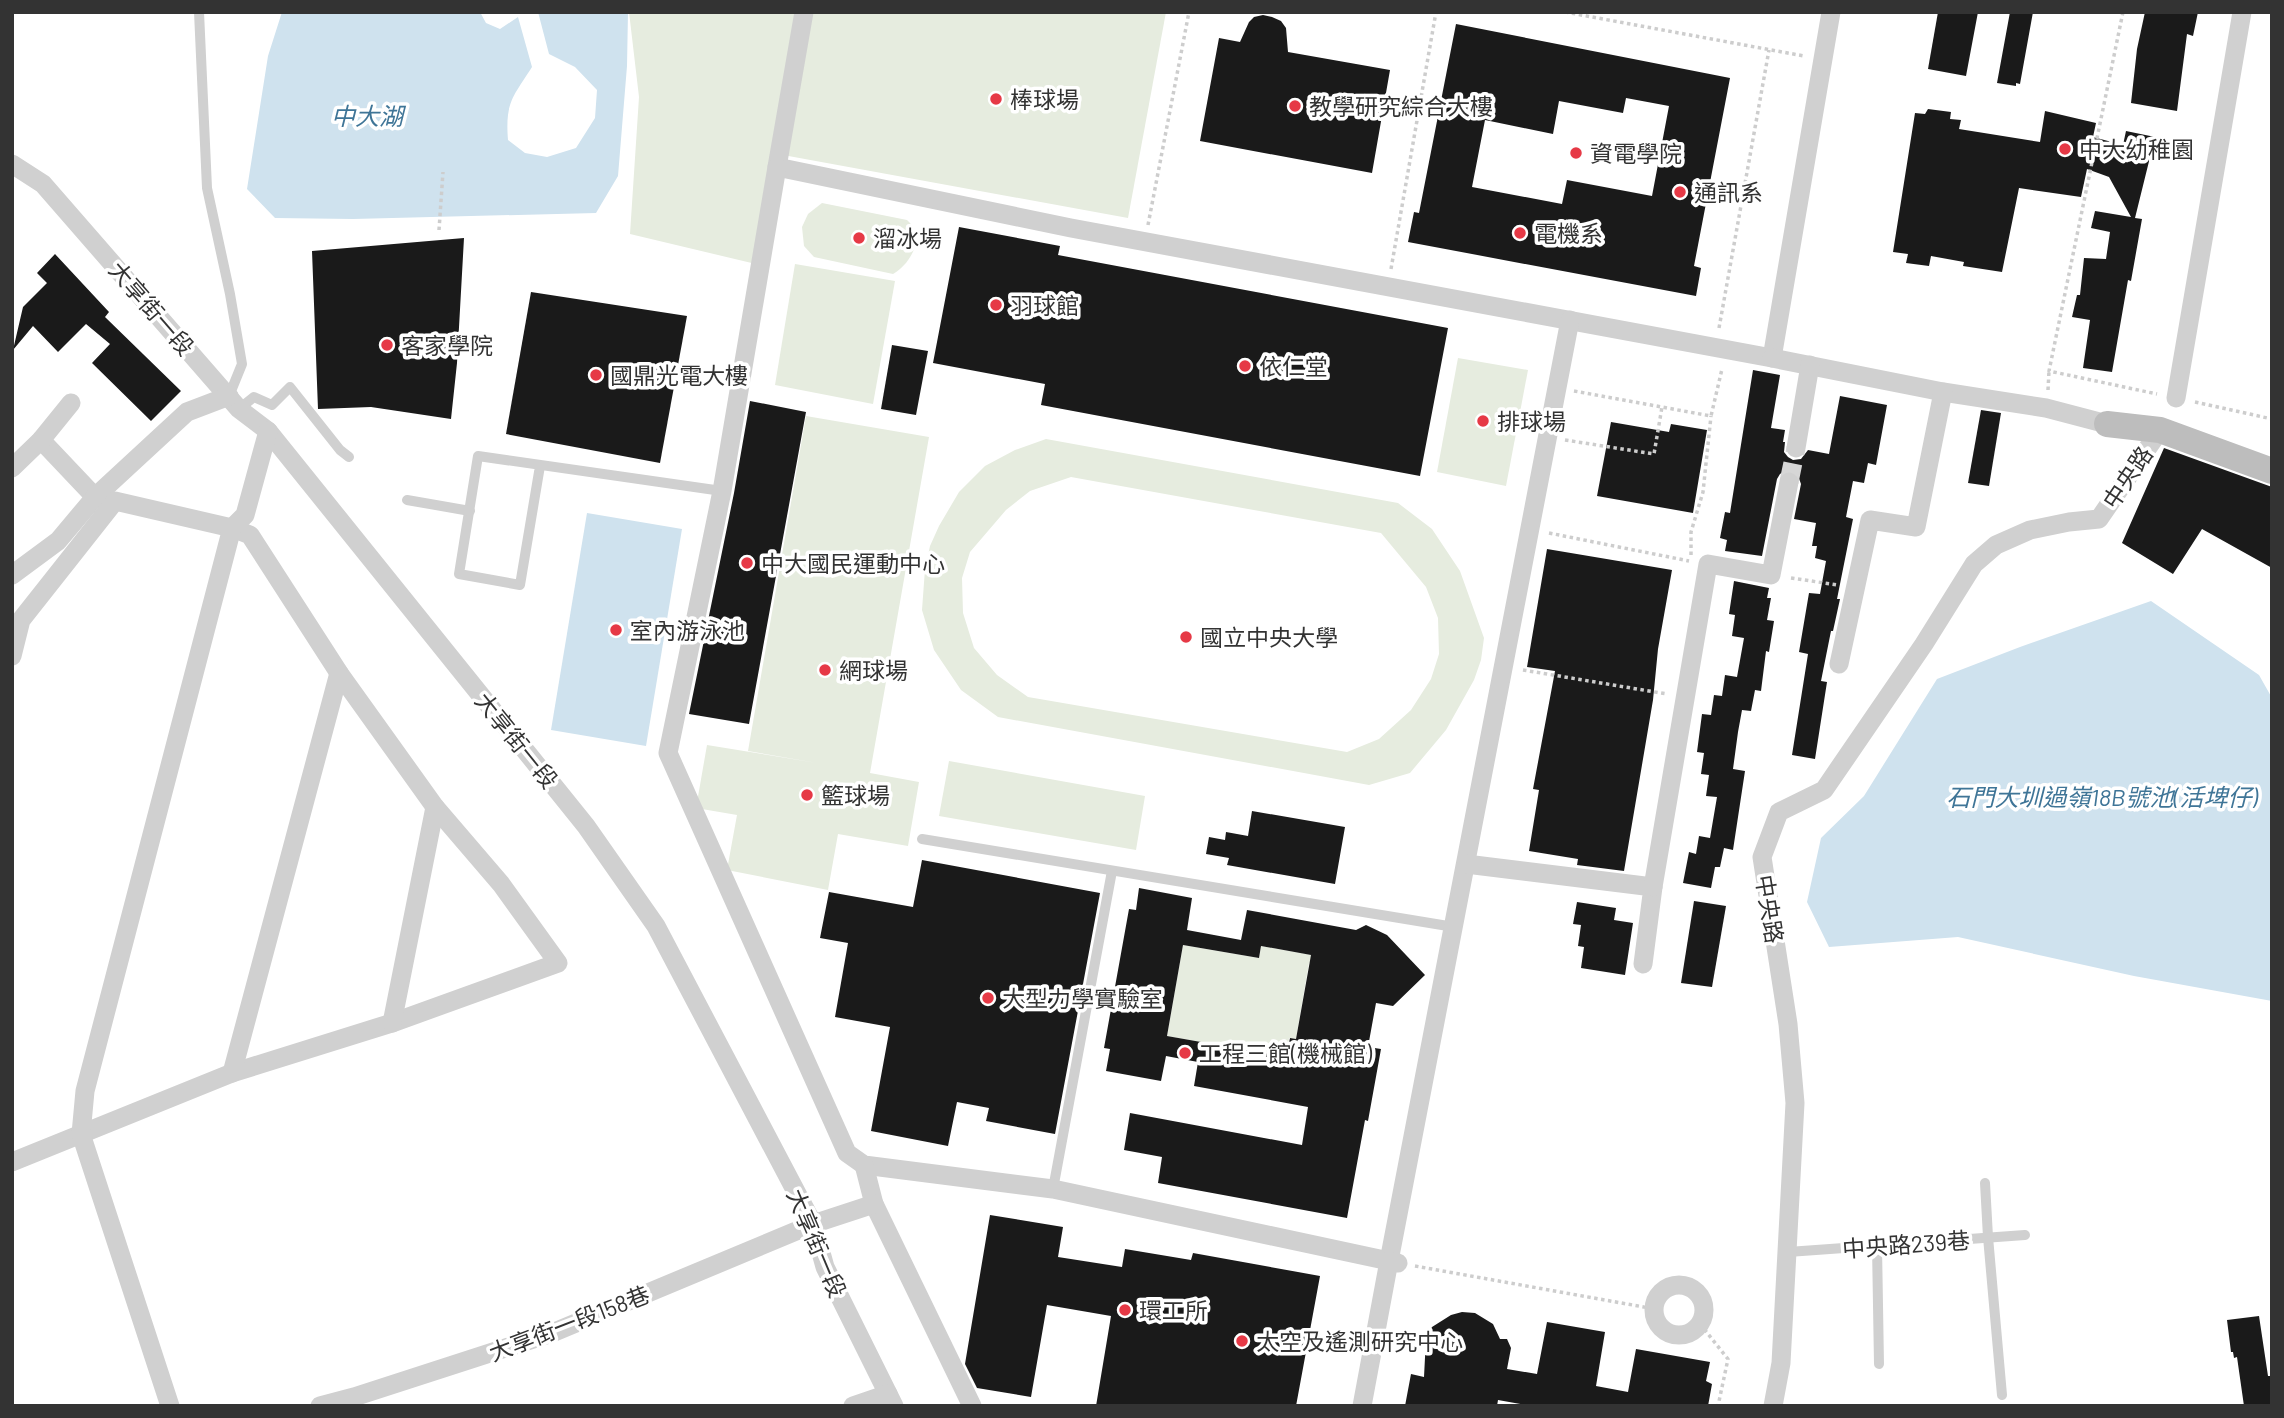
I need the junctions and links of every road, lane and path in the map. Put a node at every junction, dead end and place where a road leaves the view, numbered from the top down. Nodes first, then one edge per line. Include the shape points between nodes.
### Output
1 (199, 12) edge
2 (804, 12) edge
3 (1189, 12) edge
4 (1436, 12) edge
5 (1565, 12) edge
6 (1831, 12) edge
7 (2123, 12) edge
8 (2242, 12) edge
9 (1769, 50) junction
10 (1822, 60) junction
11 (12, 164) edge
12 (777, 167) junction
13 (443, 172) dead end
14 (439, 230) dead end
15 (1145, 241) junction
16 (1387, 286) junction
17 (1570, 320) junction
18 (1721, 349) junction
19 (1772, 358) junction
20 (1811, 365) junction
21 (1557, 387) junction
22 (1943, 392) junction
23 (2176, 398) junction
24 (71, 403) dead end
25 (234, 403) junction
26 (1662, 407) junction
27 (1711, 416) junction
28 (2272, 419) edge
29 (2107, 424) joint
30 (2160, 429) junction
31 (268, 431) junction
32 (1547, 438) junction
33 (41, 440) junction
34 (1796, 448) tunnel mouth
35 (349, 457) dead end
36 (540, 466) junction
37 (12, 467) edge
38 (2272, 471) edge
39 (1789, 482) tunnel mouth
40 (722, 491) junction
41 (95, 498) junction
42 (407, 500) dead end
43 (470, 511) junction
44 (232, 528) junction
45 (1530, 530) junction
46 (1699, 562) junction
47 (12, 575) edge
48 (1771, 575) junction
49 (1854, 587) junction
50 (12, 656) edge
51 (1839, 664) dead end
52 (1504, 667) junction
53 (339, 673) junction
54 (1685, 697) junction
55 (435, 807) junction
56 (922, 839) dead end
57 (1466, 864) junction
58 (1112, 871) junction
59 (1653, 887) junction
60 (1454, 927) junction
61 (1643, 964) dead end
62 (392, 1023) junction
63 (232, 1073) junction
64 (81, 1134) junction
65 (12, 1161) edge
66 (864, 1165) junction
67 (1985, 1184) dead end
68 (1053, 1189) junction
69 (874, 1204) junction
70 (813, 1224) junction
71 (2025, 1235) dead end
72 (1988, 1237) junction
73 (1877, 1246) junction
74 (1788, 1252) junction
75 (1394, 1262) junction
76 (1654, 1309) junction
77 (1700, 1324) junction
78 (1879, 1364) dead end
79 (2001, 1395) dead end
80 (891, 1400) edge
81 (356, 1402) edge
82 (320, 1405) edge
83 (170, 1406) edge
84 (853, 1406) edge
85 (972, 1406) edge
86 (1362, 1406) edge
87 (1718, 1406) edge
88 (1773, 1406) edge

1 - 25 lane via 207,188 242,364
2 - 12 street
3 - 15 path
4 - 16 path
5 - 9 path
6 - 10 street
7 - 23 path via 2049,372
8 - 23 street
9 - 10 path
9 - 18 path
10 - 19 street
11 - 25 street, 大享街一段 via 43,184
12 - 15 street
12 - 40 street
13 - 14 path
15 - 16 street
16 - 17 street
17 - 18 street
17 - 21 street
18 - 19 street
18 - 27 path
19 - 20 street
20 - 22 street
20 - 34 street
21 - 26 path
21 - 32 street
22 - 29 street via 2046,408
22 - 49 street via 1916,527 1870,520
23 - 28 path
24 - 33 street
25 - 31 street, 大享街一段
25 - 35 lane via 254,397 272,405 290,387
25 - 41 street via 187,411
26 - 27 path
26 - 32 path via 1654,454
27 - 46 path via 1703,492 1691,532
29 - 30 street, 中央路
30 - 38 street, 中央路
30 - 74 street, 中央路 via 2099,519 2030,530 1996,545 1973,564 1824,790 1779,812 1762,857 1788,1024 1795,1103
31 - 44 street via 244,515
31 - 70 street, 大享街一段 via 586,826 656,926
32 - 45 street
33 - 37 street
33 - 41 street
36 - 40 lane
36 - 43 lane via 478,456
36 - 43 lane via 520,585 459,575
39 - 48 street
40 - 66 street via 668,753 847,1153
41 - 47 street via 58,541
42 - 43 lane
44 - 50 street via 114,501 21,620
44 - 53 street via 250,535
44 - 64 street via 85,1091
45 - 46 path
45 - 52 street
46 - 48 street
46 - 54 street
48 - 49 path
49 - 51 street
52 - 54 path
52 - 57 street
53 - 55 street
53 - 63 street
54 - 59 street
55 - 62 street
55 - 62 street via 501,884 558,963
56 - 58 lane
57 - 59 street
57 - 60 street
58 - 60 lane
58 - 68 lane
59 - 61 street
60 - 75 street
62 - 63 street
63 - 64 street
64 - 65 street
64 - 83 street
66 - 68 street
66 - 69 street
67 - 72 lane
68 - 75 street
69 - 70 street, 大享街一段158巷
69 - 85 street
70 - 80 street, 大享街一段 via 825,1267
70 - 81 street, 大享街一段158巷 via 552,1333
71 - 72 lane, 中央路239巷
72 - 73 lane, 中央路239巷
72 - 79 lane
73 - 74 lane, 中央路239巷
73 - 78 lane
74 - 88 street, 中央路 via 1781,1363
75 - 76 path
75 - 86 street
76 - 77 street via 1659,1324 1672,1334 1687,1334
76 - 77 street via 1665,1289 1687,1286 1703,1301
77 - 87 path via 1728,1359
80 - 84 street
81 - 82 street, 大享街一段158巷

